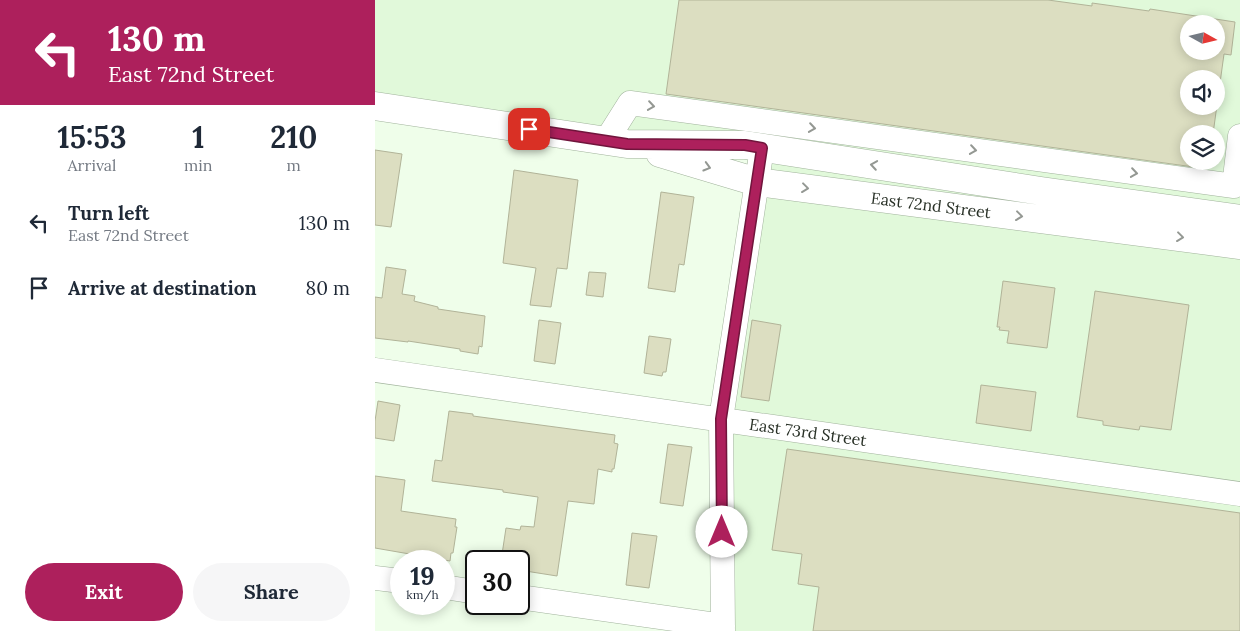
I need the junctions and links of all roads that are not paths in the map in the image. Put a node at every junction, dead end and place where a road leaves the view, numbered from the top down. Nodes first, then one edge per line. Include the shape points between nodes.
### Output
1 (375, 106) edge
2 (1240, 136) edge
3 (616, 142) junction
4 (762, 148) junction
5 (757, 182) junction
6 (1240, 219) edge
7 (1240, 245) edge
8 (375, 370) edge
9 (721, 419) junction
10 (1240, 494) edge
11 (375, 578) edge
12 (390, 580) edge
13 (530, 600) edge
14 (723, 628) edge

1 - 3 main road, East 72nd Street
3 -> 2 street via 630,103 1234,186
3 - 4 main road, East 72nd Street
3 -> 5 main road, East 72nd Street
4 - 5 street
6 -> 4 main road, East 72nd Street
5 -> 7 main road, East 72nd Street
5 - 9 street
8 - 9 street, East 73rd Street
9 - 10 street, East 73rd Street
9 - 14 street
11 - 12 street
13 - 14 street

